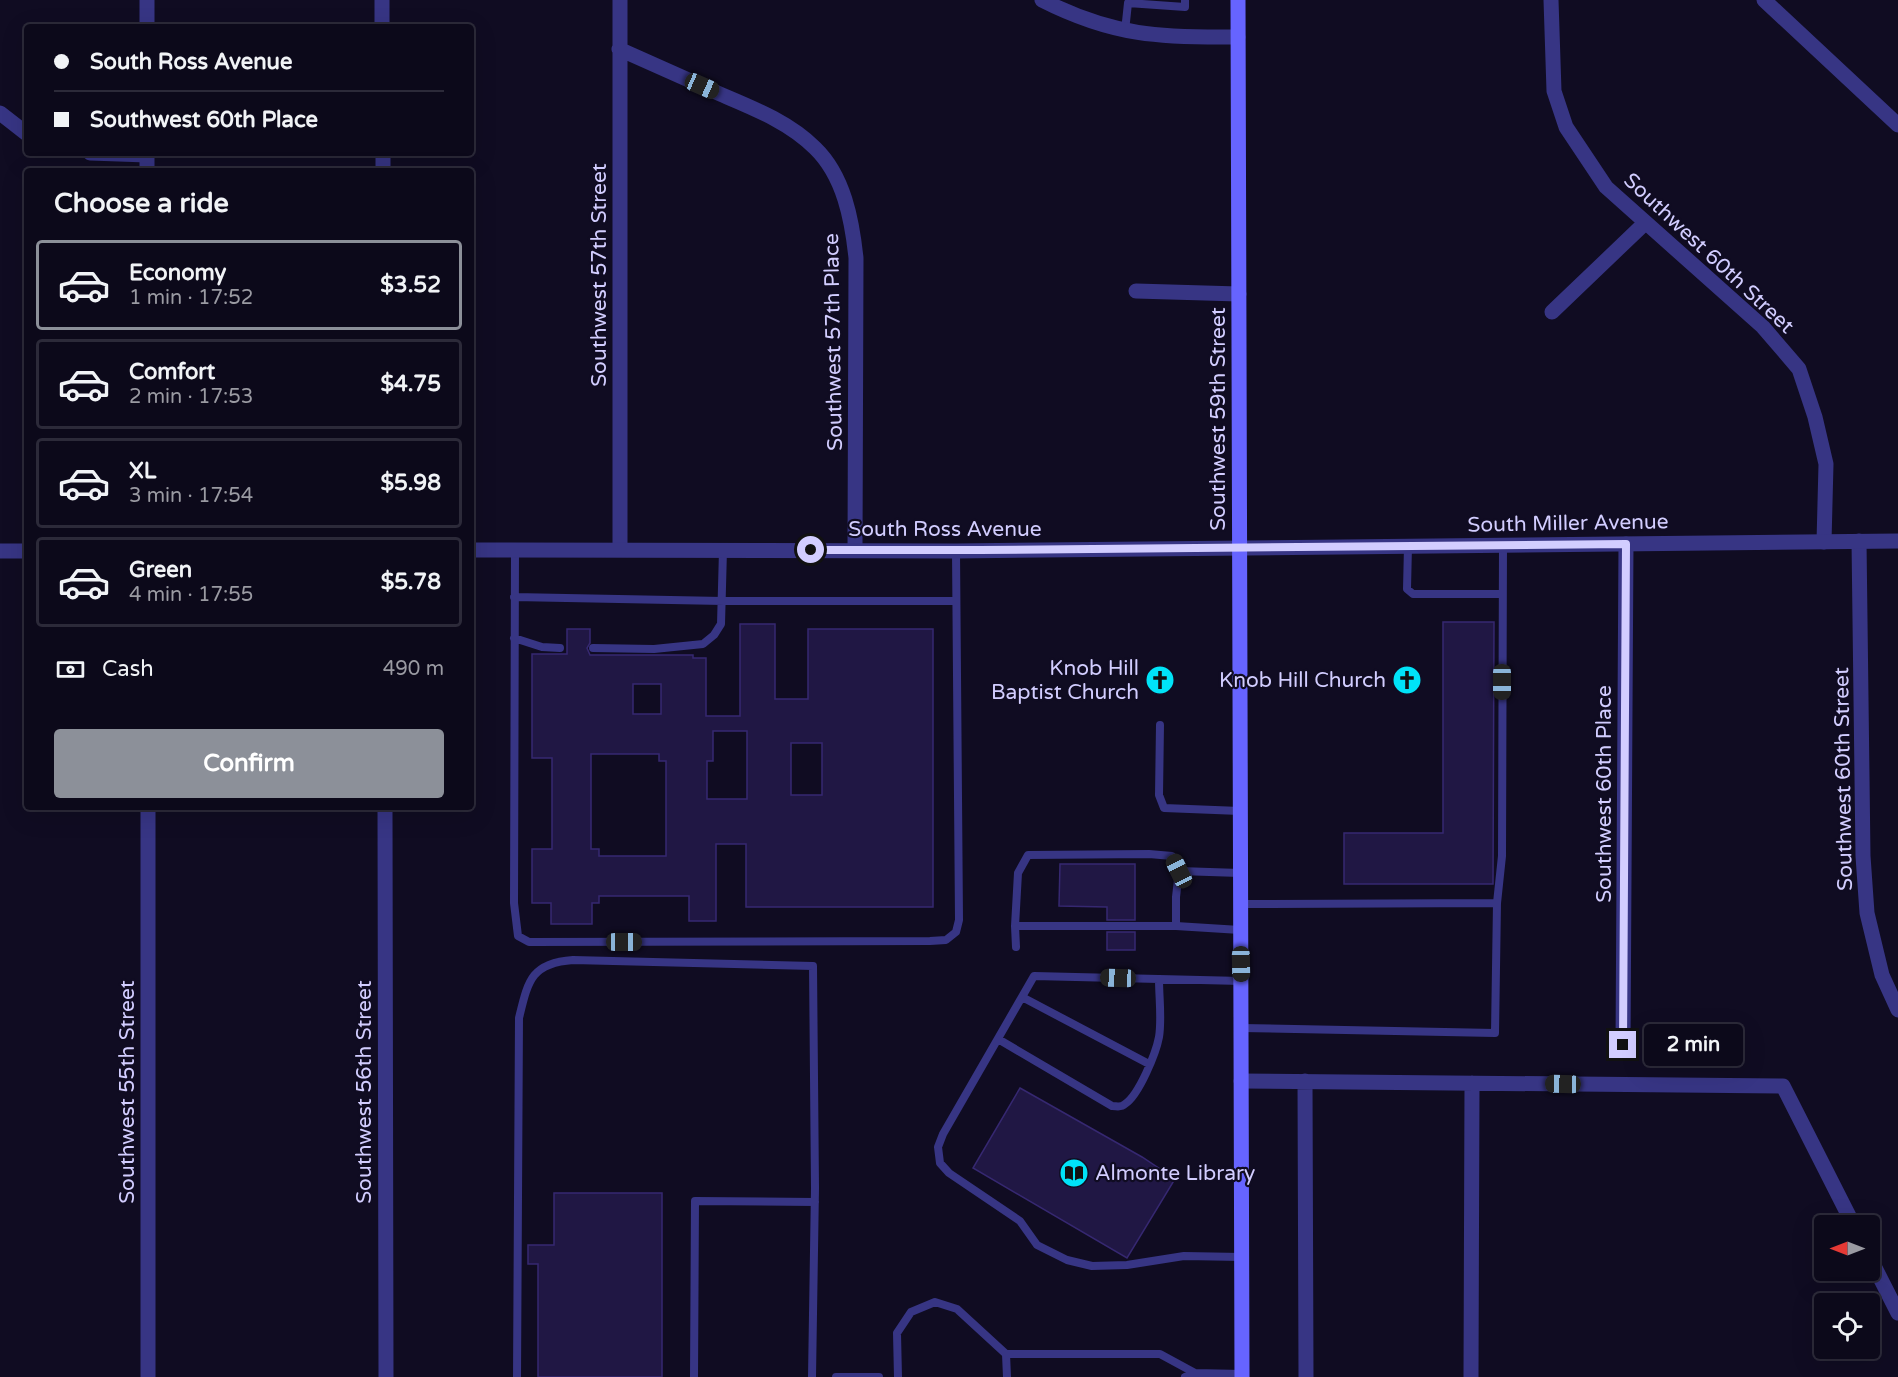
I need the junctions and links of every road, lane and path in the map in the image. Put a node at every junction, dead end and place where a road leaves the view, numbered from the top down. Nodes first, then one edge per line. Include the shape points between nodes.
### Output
1 (147, 0) edge
2 (382, 0) edge
3 (620, 0) edge
4 (1042, 0) edge
5 (1185, 0) edge
6 (1238, 0) edge
7 (1551, 0) edge
8 (1764, 0) edge
9 (1127, 2) edge
10 (147, 24) edge
11 (382, 24) edge
12 (1125, 31) junction
13 (1238, 37) junction
14 (619, 48) junction
15 (0, 113) edge
16 (1898, 125) edge
17 (24, 132) edge
18 (1645, 223) junction
19 (1136, 291) dead end
20 (1239, 294) junction
21 (1552, 312) dead end
22 (1859, 541) junction
23 (1898, 541) edge
24 (1824, 542) junction
25 (1626, 544) junction
26 (1503, 545) junction
27 (1408, 546) junction
28 (1239, 548) junction
29 (620, 549) junction
30 (474, 550) edge
31 (515, 550) junction
32 (723, 550) junction
33 (855, 550) junction
34 (0, 551) edge
35 (24, 551) edge
36 (956, 551) junction
37 (1502, 594) junction
38 (514, 597) junction
39 (723, 601) junction
40 (956, 601) junction
41 (514, 638) junction
42 (560, 648) dead end
43 (593, 648) dead end
44 (1160, 725) dead end
45 (148, 810) edge
46 (385, 810) edge
47 (1240, 811) junction
48 (1179, 871) junction
49 (1240, 873) junction
50 (1497, 903) junction
51 (1240, 904) junction
52 (1015, 926) junction
53 (1176, 926) junction
54 (1240, 930) junction
55 (1016, 947) dead end
56 (1160, 979) junction
57 (1242, 981) junction
58 (1022, 997) junction
59 (1898, 1010) edge
60 (1241, 1028) junction
61 (998, 1039) junction
62 (1623, 1045) dead end
63 (1149, 1064) junction
64 (1241, 1081) junction
65 (1305, 1081) junction
66 (1472, 1083) junction
67 (815, 1202) junction
68 (1848, 1215) edge
69 (1242, 1257) junction
70 (1880, 1278) edge
71 (1898, 1313) edge
72 (1006, 1354) junction
73 (1195, 1373) junction
74 (1242, 1376) edge
75 (148, 1377) edge
76 (386, 1377) edge
77 (517, 1377) edge
78 (694, 1377) edge
79 (812, 1377) edge
80 (836, 1377) edge
81 (879, 1377) edge
82 (898, 1377) edge
83 (1007, 1377) edge
84 (1185, 1377) edge
85 (1306, 1377) edge
86 (1471, 1377) edge

1 - 10 street
2 - 11 street
3 - 14 street, Southwest 57th Street
4 - 12 street via 1083,19
5 - 9 lane via 1185,8
6 - 13 main road, Southwest 59th Street
7 - 18 street, Southwest 60th Street via 1554,92 1566,127 1606,187
8 - 16 street
9 - 12 lane
12 - 13 street
13 - 20 main road, Southwest 59th Street
14 - 29 street, Southwest 57th Street
14 - 33 street, Southwest 57th Place via 765,114 817,149 832,170 852,224 856,258
15 - 17 street
18 - 21 street
18 - 24 street, Southwest 60th Street via 1763,327 1799,369 1826,464
19 - 20 street
20 - 28 main road, Southwest 59th Street
22 - 23 street, South Miller Avenue
22 - 24 street, South Miller Avenue
22 - 59 street, Southwest 60th Street via 1867,913 1882,975
24 - 25 street, South Miller Avenue
25 - 26 street, South Miller Avenue
25 - 62 street, Southwest 60th Place
26 - 27 street, South Miller Avenue
26 - 37 lane
27 - 28 street, South Miller Avenue
27 - 37 lane via 1407,589 1413,594
28 - 36 street, South Ross Avenue
28 - 47 main road, Southwest 59th Street
29 - 31 street, South Ross Avenue
29 - 32 street, South Ross Avenue
30 - 31 street, South Ross Avenue
31 - 38 lane
32 - 33 street, South Ross Avenue
32 - 39 lane
33 - 36 street, South Ross Avenue
34 - 35 street
36 - 40 lane
37 - 50 lane via 1502,856
38 - 39 lane
38 - 41 lane
39 - 40 lane
39 - 43 lane via 721,624 703,644 654,649
40 - 41 lane via 959,920 956,932 946,939 930,941 529,942 518,936 514,903
41 - 42 lane
44 - 47 lane via 1160,795 1164,808
45 - 75 street, Southwest 55th Street
46 - 76 street, Southwest 56th Street
47 - 49 main road, Southwest 59th Street
48 - 49 lane
48 - 52 lane via 1172,856 1028,855 1018,873
48 - 53 lane
49 - 51 main road, Southwest 59th Street
50 - 51 lane
50 - 60 lane via 1495,1034
51 - 54 main road, Southwest 59th Street
52 - 53 lane
52 - 55 lane
53 - 54 lane
54 - 57 main road, Southwest 59th Street
56 - 57 lane
56 - 58 lane via 1034,976
56 - 63 lane via 1159,1036
57 - 60 main road, Southwest 59th Street
58 - 61 lane
58 - 63 lane
60 - 64 main road, Southwest 59th Street
61 - 63 lane via 1112,1106 1127,1103
61 - 69 lane via 938,1147 940,1163 949,1173 1020,1221 1037,1245 1067,1260 1092,1266 1184,1256
64 - 65 street
64 - 69 main road, Southwest 59th Street
65 - 66 street
65 - 85 street
66 - 68 street via 1783,1086
66 - 86 street
67 - 77 lane via 813,966 573,960 555,961 536,972 526,989 519,1018
67 - 78 lane via 695,1201
67 - 79 lane
69 - 74 main road, Southwest 59th Street
70 - 71 street
72 - 73 lane via 1160,1354
72 - 82 lane via 957,1309 935,1302 910,1312 897,1333
72 - 83 lane
73 - 74 lane
73 - 84 lane
80 - 81 lane

